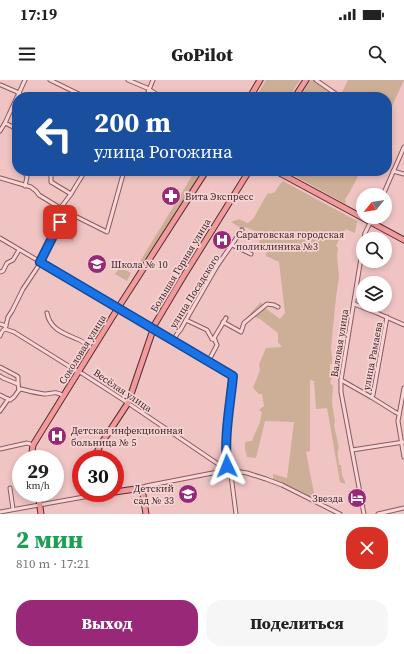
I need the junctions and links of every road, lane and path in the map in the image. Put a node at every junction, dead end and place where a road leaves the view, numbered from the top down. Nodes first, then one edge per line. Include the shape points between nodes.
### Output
1 (26, 80) edge
2 (50, 80) edge
3 (128, 80) edge
4 (153, 80) edge
5 (260, 80) edge
6 (306, 80) edge
7 (316, 80) edge
8 (1, 85) dead end
9 (149, 90) junction
10 (19, 92) edge
11 (74, 92) edge
12 (152, 92) edge
13 (253, 92) edge
14 (298, 92) edge
15 (332, 92) edge
16 (12, 93) edge
17 (12, 107) edge
18 (5, 123) junction
19 (12, 126) edge
20 (0, 131) edge
21 (404, 147) edge
22 (394, 171) junction
23 (404, 174) edge
24 (392, 175) edge
25 (26, 176) edge
26 (51, 176) edge
27 (82, 176) edge
28 (123, 176) edge
29 (203, 176) edge
30 (246, 176) edge
31 (286, 176) edge
32 (392, 176) edge
33 (0, 178) edge
34 (26, 186) junction
35 (386, 188) edge
36 (71, 194) junction
37 (62, 209) junction
38 (356, 214) edge
39 (378, 224) edge
40 (242, 230) dead end
41 (0, 238) edge
42 (404, 240) edge
43 (232, 245) junction
44 (19, 250) junction
45 (251, 254) dead end
46 (40, 262) junction
47 (360, 268) edge
48 (0, 272) edge
49 (354, 304) junction
50 (118, 308) junction
51 (278, 308) dead end
52 (47, 313) dead end
53 (387, 317) junction
54 (226, 318) dead end
55 (186, 320) junction
56 (223, 322) junction
57 (0, 324) edge
58 (404, 325) edge
59 (6, 328) junction
60 (153, 329) junction
61 (0, 336) edge
62 (215, 340) junction
63 (172, 341) junction
64 (93, 349) junction
65 (208, 362) junction
66 (0, 367) edge
67 (79, 372) junction
68 (0, 376) edge
69 (341, 380) junction
70 (18, 384) junction
71 (404, 388) edge
72 (19, 390) junction
73 (0, 395) edge
74 (64, 396) junction
75 (371, 397) junction
76 (8, 400) junction
77 (128, 403) junction
78 (0, 410) edge
79 (399, 414) junction
80 (403, 442) edge
81 (33, 445) junction
82 (0, 449) edge
83 (32, 450) edge
84 (98, 450) edge
85 (352, 450) junction
86 (404, 457) edge
87 (228, 470) junction
88 (10, 488) dead end
89 (142, 488) junction
90 (124, 491) edge
91 (72, 499) edge
92 (40, 502) edge
93 (40, 505) junction
94 (404, 508) edge
95 (13, 509) junction
96 (0, 512) edge
97 (41, 514) edge
98 (146, 514) edge
99 (236, 514) edge
100 (340, 514) edge
101 (364, 514) edge
102 (378, 514) edge

1 - 10 street
2 - 11 street
3 - 9 street
4 - 9 street
5 - 13 main road
6 - 14 main road
7 - 15 street
8 - 16 street
9 - 12 street
17 - 18 street
18 - 19 street
18 - 20 street
21 - 22 street
22 - 23 street
22 - 24 street
25 - 34 street
26 - 36 street via 51,182
27 - 36 street
28 - 37 street via 107,232
29 - 50 main road, Соколовая улица
30 - 60 main road, Большая Горная улица
31 - 38 main road
32 - 35 street
33 - 34 street
34 - 37 street
36 - 37 street
37 - 46 street via 63,216
39 - 42 main road
40 - 43 street, улица Посадского
41 - 44 street
43 - 45 street
43 - 55 street, улица Посадского
44 - 46 street
44 - 48 street
46 - 50 street
46 - 59 street via 8,317
47 - 49 street, Валовая улица
49 - 53 street
49 - 69 street, Валовая улица
50 - 60 street
50 - 64 main road, Соколовая улица
51 - 56 street via 267,304 244,323 241,332
52 - 64 street via 53,327
53 - 58 street
53 - 75 street, улица Рамаева
54 - 56 street
55 - 62 street via 207,330
55 - 63 street, улица Посадского
56 - 62 street
57 - 59 street, Весёлая улица
59 - 61 street
59 - 67 street, Весёлая улица
60 - 63 street
60 - 77 main road, Большая Горная улица
62 - 65 street via 217,345
63 - 65 street
64 - 67 main road, Соколовая улица
65 - 87 street via 233,376 226,454
66 - 70 street via 17,376
67 - 74 main road, Соколовая улица
67 - 77 street, Весёлая улица
68 - 70 street
69 - 75 street
69 - 85 street, Валовая улица
70 - 72 street
71 - 79 street
72 - 74 street via 44,394 53,392
72 - 76 street
73 - 76 street
74 - 81 main road, Соколовая улица
75 - 79 street
76 - 78 street
77 - 84 main road, Большая Горная улица
77 - 87 street, Весёлая улица
79 - 80 street
80 - 85 street
80 - 86 street
81 - 82 street via 27,443
81 - 83 main road, Соколовая улица
85 - 101 street, Валовая улица
87 - 89 street
87 - 99 street
87 - 100 street via 247,473 282,485
88 - 95 street
89 - 90 main road
89 - 98 main road
91 - 93 street
92 - 93 main road
93 - 95 street
93 - 97 main road
94 - 102 street
95 - 96 street

